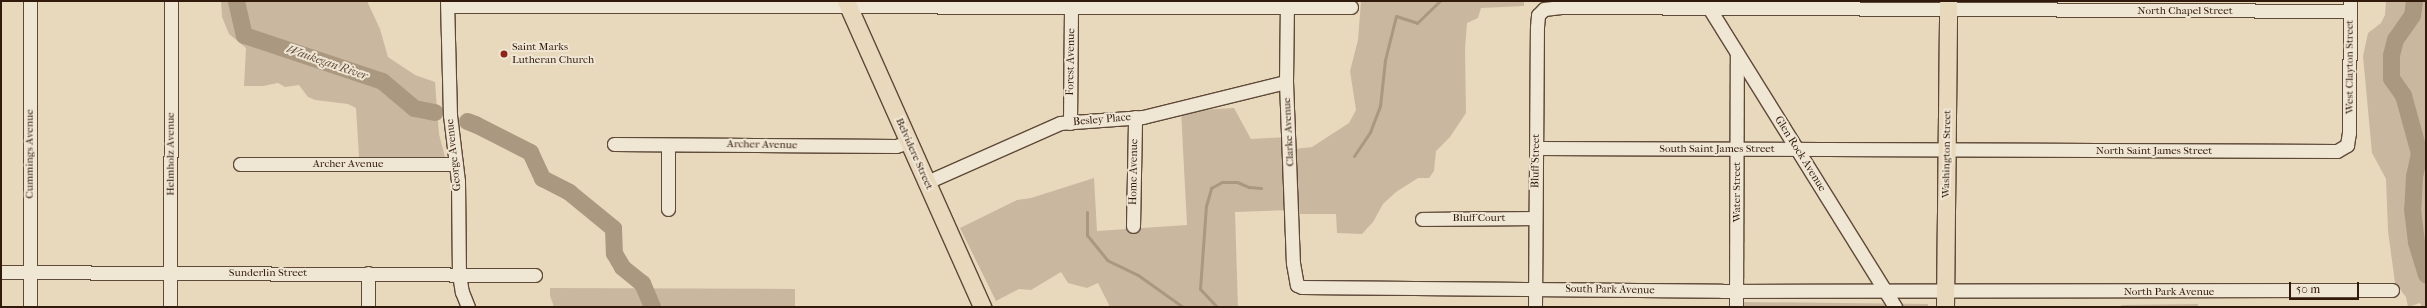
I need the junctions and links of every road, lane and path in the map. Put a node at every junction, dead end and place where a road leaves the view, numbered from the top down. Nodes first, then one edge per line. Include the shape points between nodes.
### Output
1 (30, 1) edge
2 (171, 1) edge
3 (448, 3) edge
4 (847, 3) edge
5 (1071, 4) edge
6 (1287, 4) edge
7 (1707, 5) edge
8 (1948, 6) edge
9 (2350, 6) edge
10 (1351, 7) dead end
11 (1538, 15) joint
12 (1738, 54) junction
13 (1286, 82) junction
14 (1135, 117) junction
15 (1070, 123) junction
16 (2350, 133) joint
17 (909, 142) junction
18 (614, 144) dead end
19 (668, 145) junction
20 (1536, 148) junction
21 (1737, 149) junction
22 (1797, 149) junction
23 (1947, 150) junction
24 (240, 164) dead end
25 (456, 164) junction
26 (927, 182) junction
27 (668, 209) dead end
28 (1535, 218) junction
29 (1422, 219) dead end
30 (1133, 226) dead end
31 (1293, 263) joint
32 (1, 272) edge
33 (30, 272) junction
34 (170, 273) junction
35 (368, 273) junction
36 (459, 274) junction
37 (535, 275) dead end
38 (1535, 289) junction
39 (2392, 290) dead end
40 (1736, 291) junction
41 (1885, 292) junction
42 (1945, 299) edge
43 (30, 307) edge
44 (170, 307) edge
45 (368, 307) edge
46 (468, 307) edge
47 (982, 307) edge
48 (1535, 307) edge
49 (1736, 307) edge
50 (1895, 307) edge

1 - 33 street, Cummings Avenue
2 - 34 street, Helmholz Avenue
3 - 4 street
3 - 25 street, George Avenue via 450,115
4 - 5 street
4 - 17 main road, Belvidere Street
5 - 6 street
5 - 15 street, Forest Avenue
6 - 10 street
6 - 13 street, Clarke Avenue
7 - 8 street, North Chapel Street
7 - 11 street, North Chapel Street via 1561,7 1544,9
7 - 12 street, Glen Rock Avenue
8 - 9 street, North Chapel Street
8 - 23 main road, Washington Street
9 - 16 street, West Clayton Street
11 - 20 street, Bluff Street
12 - 21 street, Water Street
12 - 22 street, Glen Rock Avenue
13 - 14 street, Besley Place
13 - 31 street, Clarke Avenue
14 - 15 street, Besley Place
14 - 30 street, Home Avenue
15 - 26 street, Besley Place via 1059,124
16 - 23 street, North Saint James Street via 2347,145 2337,151
17 - 19 street, Archer Avenue via 896,146
17 - 26 main road, Belvidere Street
18 - 19 street, Archer Avenue
19 - 27 street
20 - 21 street, South Saint James Street
20 - 28 street, Bluff Street
21 - 22 street, South Saint James Street
21 - 40 street, Water Street
22 - 23 street, South Saint James Street
22 - 41 street, Glen Rock Avenue
23 - 42 main road, Washington Street
24 - 25 street, Archer Avenue
25 - 36 street, George Avenue
26 - 47 main road, Belvidere Street
28 - 29 street, Bluff Court
28 - 38 street, Bluff Street
31 - 38 street, South Park Avenue via 1297,285 1302,287
32 - 33 street, Sunderlin Street
33 - 34 street, Sunderlin Street
33 - 43 street, Cummings Avenue
34 - 35 street, Sunderlin Street
34 - 44 street, Helmholz Avenue
35 - 36 street, Sunderlin Street
35 - 45 street
36 - 37 street, Sunderlin Street
36 - 46 street, George Avenue
38 - 40 street, South Park Avenue
38 - 48 street, Bluff Street
39 - 42 street, North Park Avenue
40 - 41 street, South Park Avenue
40 - 49 street, Water Street
41 - 42 street, South Park Avenue
41 - 50 street, Glen Rock Avenue

